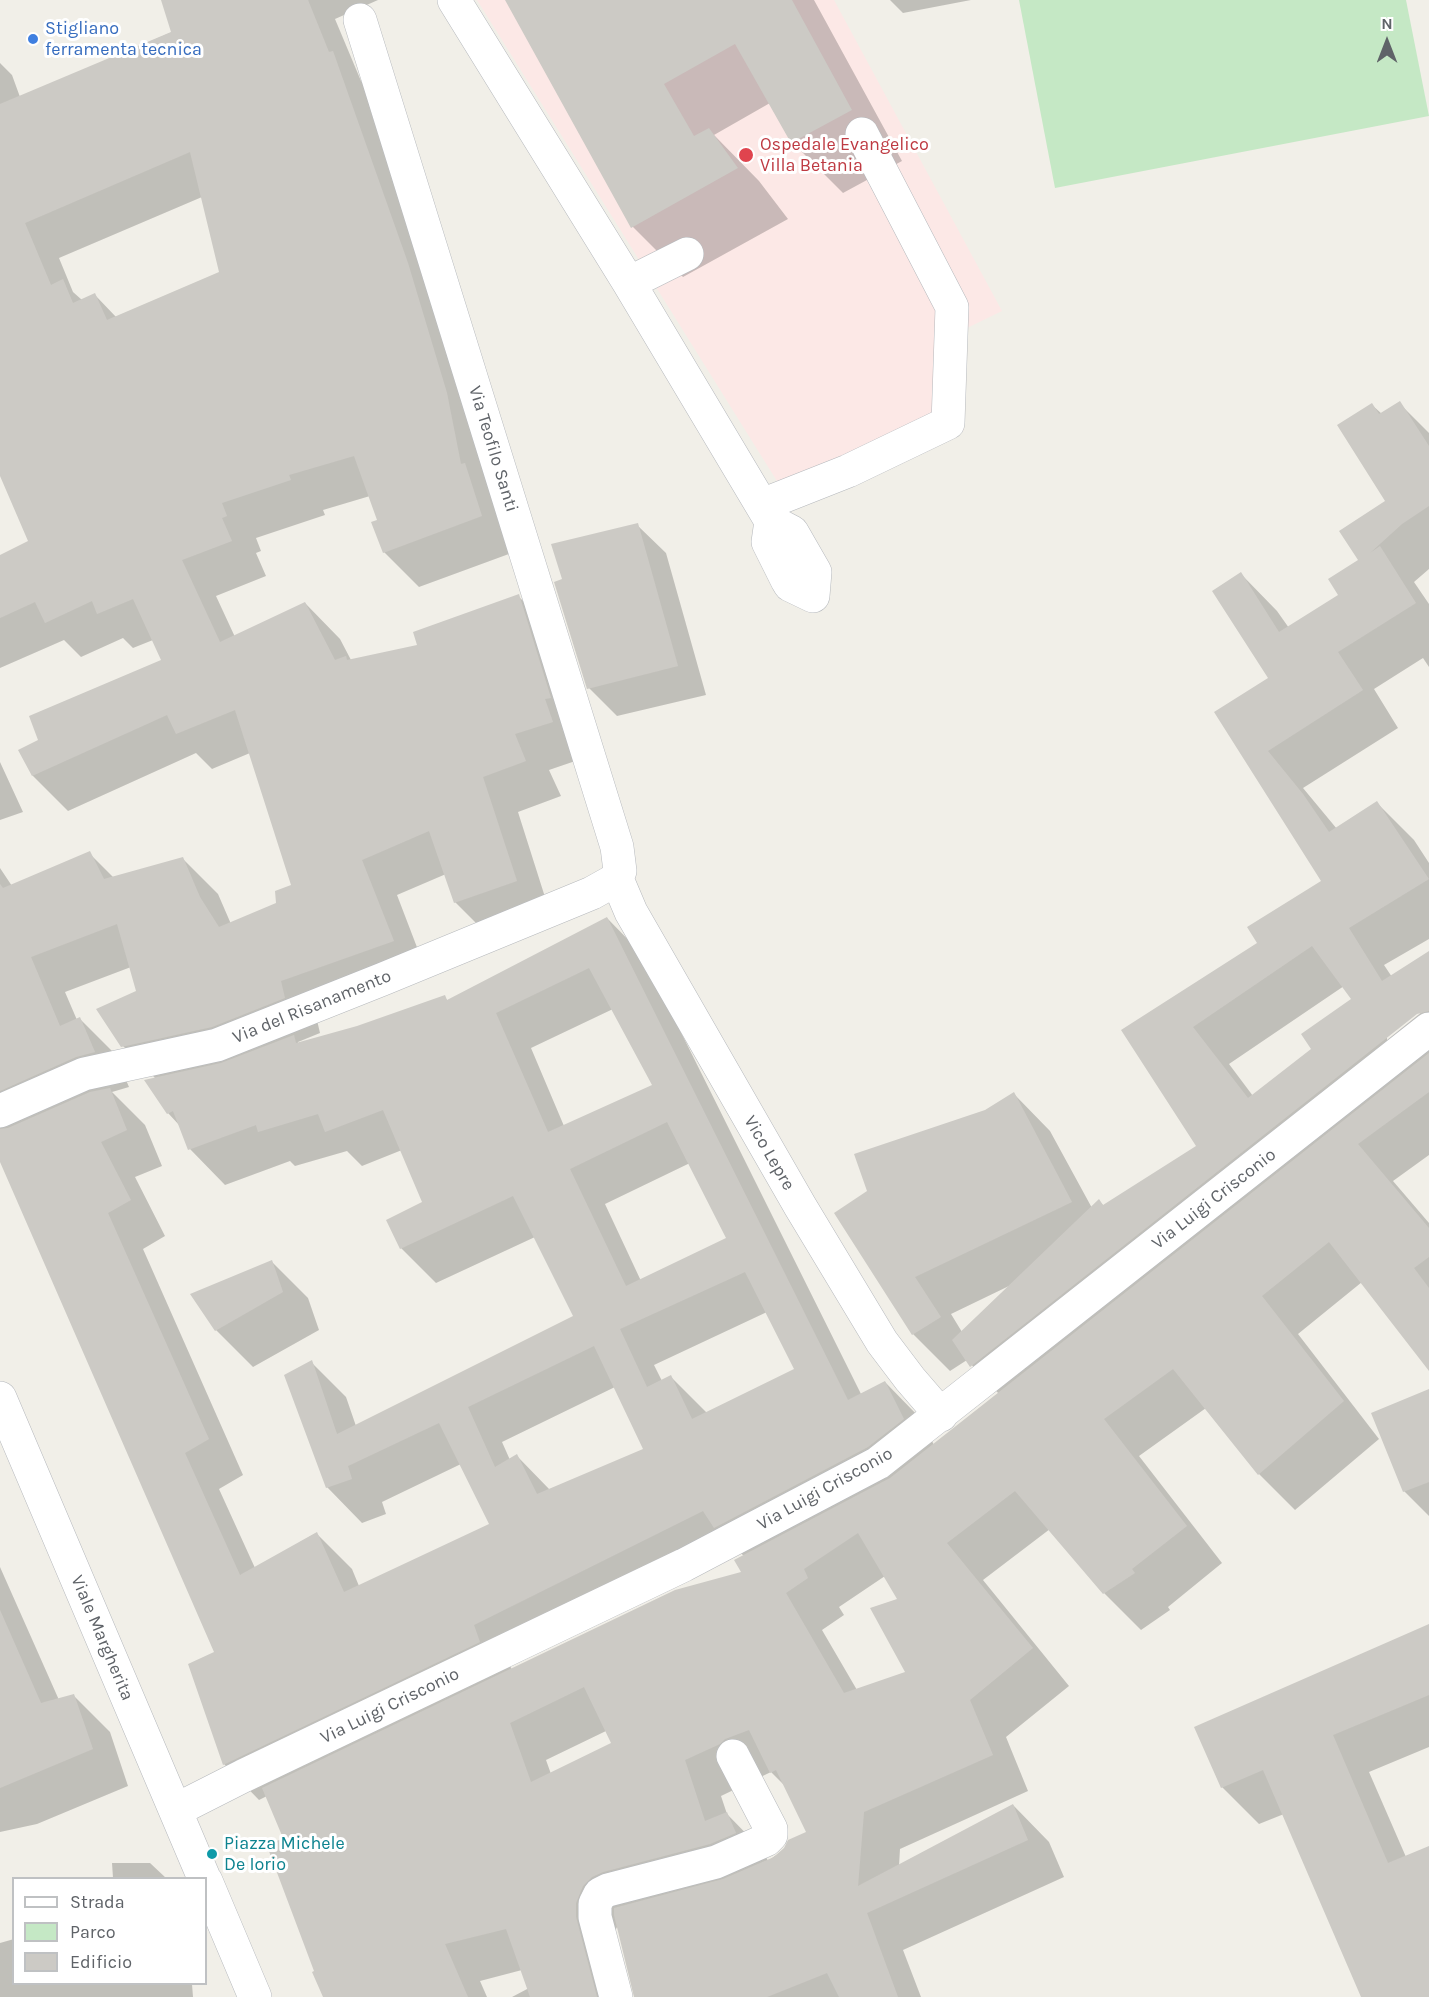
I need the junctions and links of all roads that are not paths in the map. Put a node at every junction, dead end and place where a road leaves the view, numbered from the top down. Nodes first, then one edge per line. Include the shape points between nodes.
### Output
1 (454, 0) edge
2 (360, 20) dead end
3 (862, 134) dead end
4 (687, 254) dead end
5 (629, 283) junction
6 (617, 879) junction
7 (1429, 1029) edge
8 (0, 1111) edge
9 (0, 1398) edge
10 (941, 1415) junction
11 (733, 1756) dead end
12 (176, 1810) junction
13 (204, 1877) edge
14 (207, 1886) edge
15 (245, 1993) edge
16 (616, 1997) edge

1 - 5 street
2 - 6 street, Via Teofilo Santi via 617,847
3 - 5 street via 952,307 948,423 767,513
4 - 5 street
6 - 8 street, Via del Risanamento via 592,893 217,1045 84,1074
6 - 10 street, Vico Lepre via 631,912 882,1342
7 - 10 street, Via Luigi Crisconio
9 - 12 street, Viale Margherita
10 - 12 street, Via Luigi Crisconio via 878,1463 684,1565
11 - 16 street via 771,1835 716,1862 600,1894 595,1917
12 - 13 street, Viale Margherita
14 - 15 street, Viale Margherita

